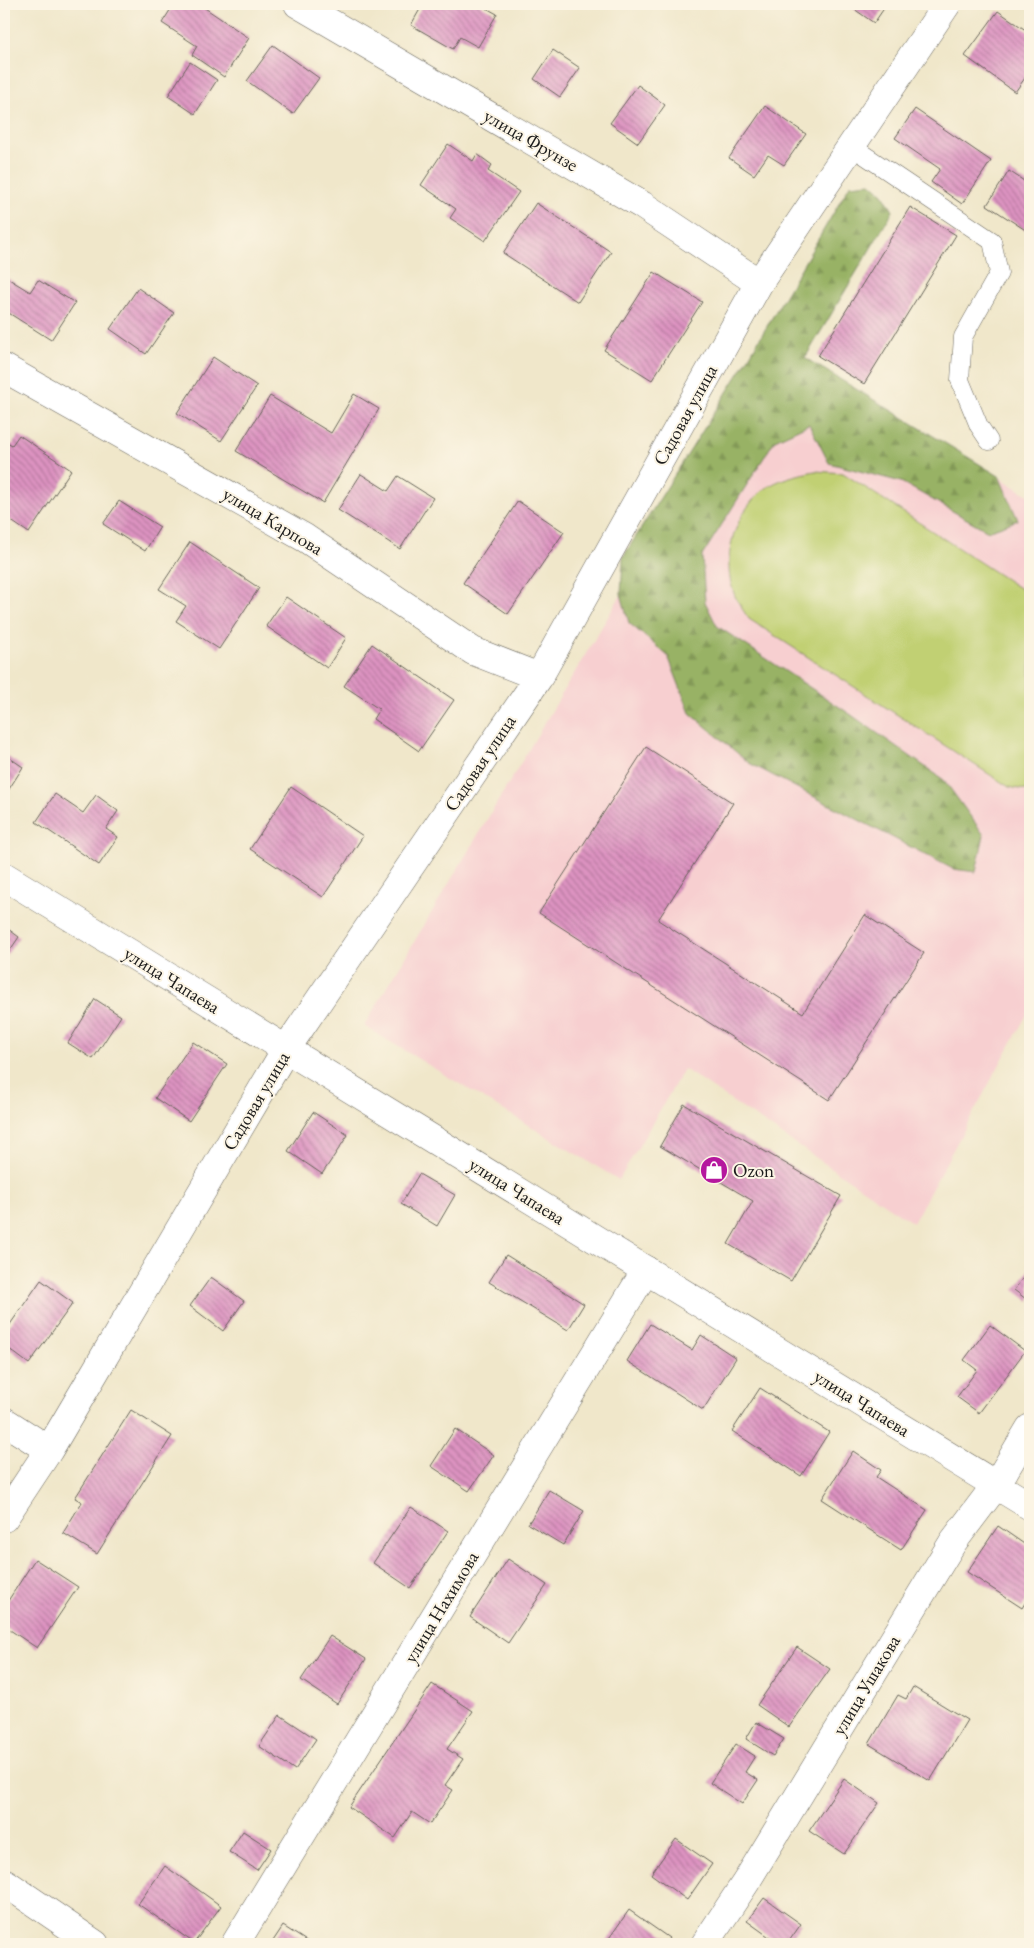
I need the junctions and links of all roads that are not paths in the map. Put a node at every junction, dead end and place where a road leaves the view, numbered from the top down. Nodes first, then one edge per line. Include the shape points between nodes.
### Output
1 (298, 4) edge
2 (947, 4) edge
3 (851, 146) junction
4 (759, 283) junction
5 (4, 368) edge
6 (989, 441) dead end
7 (539, 677) junction
8 (4, 876) edge
9 (286, 1050) junction
10 (646, 1270) junction
11 (4, 1422) edge
12 (1030, 1428) edge
13 (49, 1450) junction
14 (996, 1485) junction
15 (1030, 1506) edge
16 (4, 1518) edge
17 (4, 1882) edge
18 (95, 1944) edge
19 (235, 1944) edge
20 (705, 1944) edge

1 - 4 street, улица Фрунзе via 642,205
2 - 3 street, Садовая улица
3 - 4 street, Садовая улица
3 - 6 lane via 992,241 999,273 963,337 960,380 979,426
4 - 7 street, Садовая улица
5 - 7 street, улица Карпова via 305,538 473,651
7 - 9 street, Садовая улица
8 - 9 street, улица Чапаева
9 - 10 street, улица Чапаева
9 - 13 street, Садовая улица
10 - 14 street, улица Чапаева
10 - 19 street, улица Нахимова
11 - 13 street
12 - 14 street, улица Ушакова
13 - 16 street, Садовая улица
14 - 15 street, улица Чапаева
14 - 20 street, улица Ушакова via 953,1542
17 - 18 street

